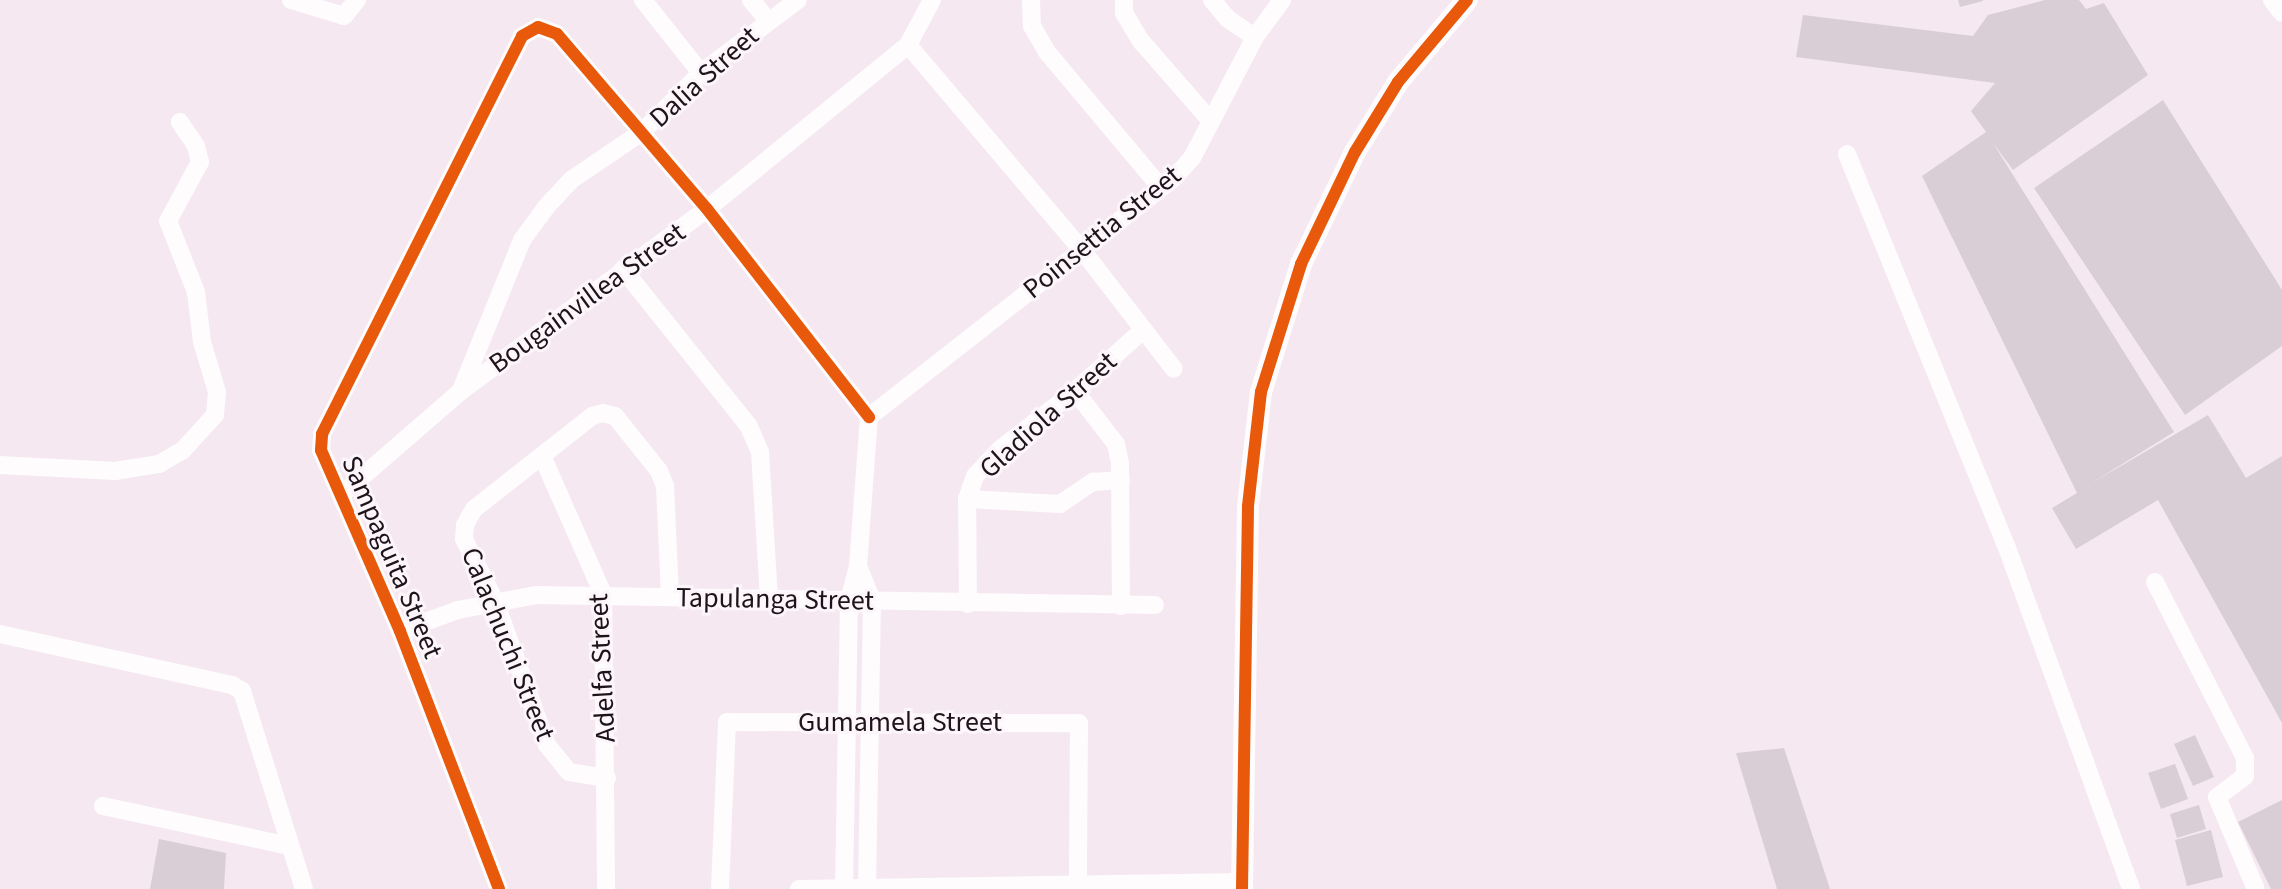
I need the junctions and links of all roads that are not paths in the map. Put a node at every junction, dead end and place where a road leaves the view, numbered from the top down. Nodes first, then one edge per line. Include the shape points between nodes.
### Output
1 (291, 0) edge
2 (357, 0) edge
3 (643, 0) edge
4 (751, 0) edge
5 (798, 0) edge
6 (932, 0) edge
7 (1031, 0) edge
8 (1124, 0) edge
9 (1212, 0) edge
10 (1282, 0) edge
11 (1467, 0) edge
12 (2272, 0) edge
13 (2282, 13) edge
14 (768, 20) junction
15 (1255, 37) junction
16 (908, 45) junction
17 (701, 73) junction
18 (1210, 120) junction
19 (180, 122) dead end
20 (642, 132) junction
21 (1847, 154) dead end
22 (1161, 188) junction
23 (707, 209) junction
24 (1082, 250) junction
25 (623, 269) junction
26 (1143, 330) junction
27 (1174, 369) dead end
28 (461, 391) junction
29 (1075, 391) junction
30 (869, 417) junction
31 (543, 458) junction
32 (0, 465) edge
33 (1121, 480) junction
34 (341, 495) junction
35 (967, 499) junction
36 (858, 566) junction
37 (2155, 582) dead end
38 (603, 594) junction
39 (670, 597) junction
40 (769, 598) junction
41 (849, 600) junction
42 (872, 600) junction
43 (495, 601) junction
44 (968, 604) junction
45 (1155, 605) dead end
46 (1121, 606) junction
47 (400, 631) junction
48 (0, 634) edge
49 (847, 722) junction
50 (870, 722) junction
51 (607, 778) junction
52 (103, 806) dead end
53 (289, 846) junction
54 (1078, 885) junction
55 (1242, 886) edge
56 (867, 888) edge
57 (2252, 888) edge
58 (304, 889) edge
59 (499, 889) edge
60 (606, 889) edge
61 (720, 889) edge
62 (799, 889) edge
63 (844, 889) edge
64 (2131, 889) edge

1 - 2 street via 344,16
3 - 17 street
4 - 14 street
5 - 14 street, Dalia Street
6 - 16 street, Bougainvillea Street
7 - 22 street via 1032,26 1047,52
8 - 18 street via 1124,13 1141,41
9 - 15 street
10 - 15 street, Poinsettia Street
11 - 55 street via 1398,82 1355,152 1301,264 1261,392 1248,506
12 - 13 street
14 - 17 street, Dalia Street
15 - 18 street, Poinsettia Street
16 - 23 street, Bougainvillea Street
16 - 24 street
17 - 20 street, Dalia Street
18 - 22 street, Poinsettia Street via 1192,158
19 - 32 street via 200,162 168,221 196,292 202,342 217,392 215,415 183,450 159,464 115,471
20 - 23 street
20 - 28 street, Dalia Street via 571,180 522,240
20 - 34 street, Sampaguita Street via 557,34 538,27 522,36 322,434 321,450
21 - 64 street via 2006,545
22 - 24 street, Poinsettia Street
23 - 25 street, Bougainvillea Street
23 - 30 street
24 - 26 street
24 - 30 street, Poinsettia Street
25 - 28 street, Bougainvillea Street
25 - 40 street via 754,438 760,452
26 - 27 street
26 - 29 street, Gladiola Street
28 - 34 street, Bougainvillea Street
29 - 33 street via 1116,444
29 - 35 street, Gladiola Street via 999,450 975,476
30 - 36 street
31 - 38 street, Adelfa Street
31 - 39 street, Calachuchi Street via 592,416 615,416 665,486
31 - 43 street, Calachuchi Street via 474,509 465,525 464,539
33 - 35 street via 1093,482 1060,504
33 - 46 street
34 - 47 street, Sampaguita Street
35 - 44 street, Gladiola Street
36 - 41 street
36 - 42 street
37 - 57 street via 2245,758 2245,776 2217,797
38 - 39 street, Tapulanga Street
38 - 43 street, Tapulanga Street
38 - 51 street, Adelfa Street
39 - 40 street, Tapulanga Street
40 - 41 street, Tapulanga Street
41 - 42 street, Tapulanga Street
41 - 49 street
42 - 44 street, Tapulanga Street
42 - 50 street
43 - 47 street, Tapulanga Street
43 - 51 street, Calachuchi Street via 547,745 569,772
44 - 46 street, Tapulanga Street
45 - 46 street, Tapulanga Street
47 - 59 street, Sampaguita Street
48 - 53 street via 242,691
49 - 50 street, Gumamela Street
49 - 61 street, Gumamela Street via 727,722
49 - 63 street
50 - 54 street, Gumamela Street via 1079,723
50 - 56 street
51 - 60 street, Adelfa Street
52 - 53 street
53 - 58 street
54 - 55 street
54 - 56 street
56 - 63 street
62 - 63 street

